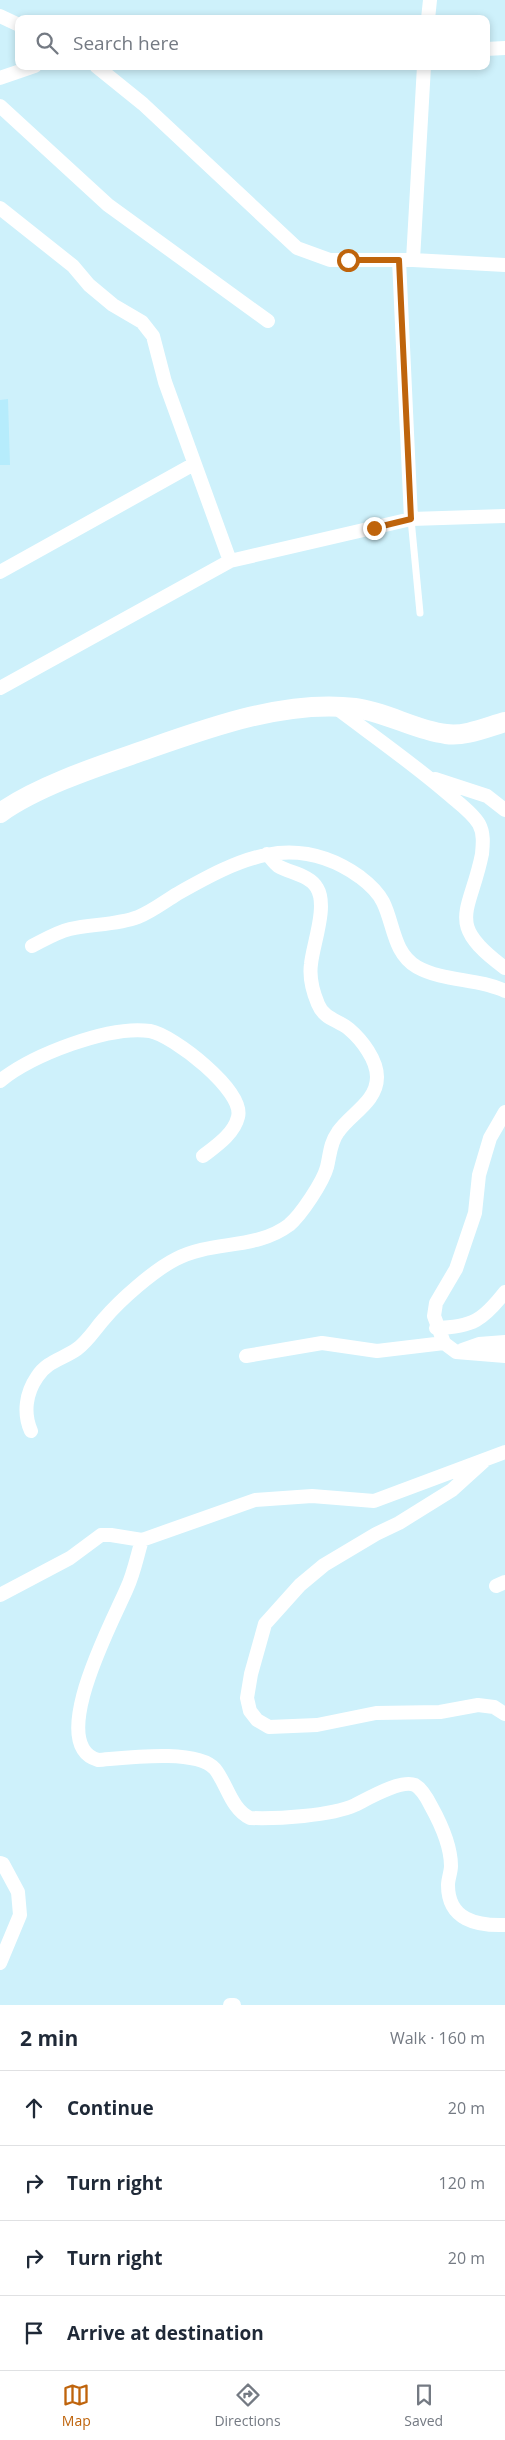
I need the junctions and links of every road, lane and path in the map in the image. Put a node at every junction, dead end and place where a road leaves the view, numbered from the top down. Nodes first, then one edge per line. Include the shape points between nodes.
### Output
1 (430, 0) edge
2 (428, 15) edge
3 (0, 16) edge
4 (15, 22) edge
5 (505, 48) edge
6 (490, 49) edge
7 (23, 70) edge
8 (101, 70) edge
9 (424, 70) edge
10 (0, 78) edge
11 (0, 106) edge
12 (0, 208) edge
13 (406, 260) junction
14 (505, 265) edge
15 (268, 321) dead end
16 (194, 464) junction
17 (505, 516) edge
18 (411, 519) junction
19 (230, 561) junction
20 (0, 572) edge
21 (420, 613) dead end
22 (0, 688) edge
23 (335, 708) junction
24 (505, 722) edge
25 (427, 776) junction
26 (505, 810) edge
27 (0, 814) edge
28 (267, 854) junction
29 (32, 946) dead end
30 (505, 968) edge
31 (505, 991) edge
32 (0, 1081) edge
33 (505, 1112) edge
34 (203, 1156) dead end
35 (505, 1292) edge
36 (436, 1328) junction
37 (505, 1342) edge
38 (444, 1343) junction
39 (456, 1352) junction
40 (246, 1356) dead end
41 (505, 1356) edge
42 (31, 1431) dead end
43 (505, 1452) edge
44 (484, 1461) junction
45 (142, 1540) junction
46 (0, 1596) edge
47 (505, 1714) edge
48 (0, 1863) edge
49 (505, 1925) edge
50 (0, 1963) edge
51 (230, 2005) edge
52 (234, 2005) edge

1 - 2 street
3 - 4 street
5 - 6 street
7 - 10 street
8 - 13 street via 143,104 297,248 330,260
9 - 13 street
11 - 15 street via 108,205
12 - 16 street via 73,266 95,290 142,322 154,336 165,382
13 - 14 street
13 - 18 street
16 - 19 street
16 - 20 street
17 - 18 street
18 - 19 street
18 - 21 lane
19 - 22 street
23 - 24 main road via 374,712 417,728 448,735
23 - 25 street
23 - 27 main road via 304,709 240,719 89,770 42,790
25 - 26 street via 487,796
25 - 30 street via 479,824 484,842 465,911 467,931 483,952
28 - 29 street via 206,878 138,917 68,929
28 - 31 street via 291,851 339,864 370,886 382,901 398,945 417,967
28 - 42 street via 278,865 315,884 319,891 319,921 311,964 313,990 322,1012 348,1029 368,1050 378,1080 372,1096 337,1134 323,1178 290,1224 262,1239 216,1246 177,1258 116,1305 76,1350 43,1369 27,1402 26,1416
32 - 34 street via 13,1070 70,1045 132,1030 152,1031 211,1070 238,1104 239,1116 225,1139
33 - 36 street via 490,1138 480,1175 475,1213 460,1256 436,1303
35 - 36 street via 474,1323
36 - 38 street
37 - 39 street via 479,1344
38 - 39 street
38 - 40 street via 377,1351 322,1343
39 - 41 street
43 - 44 street
44 - 45 street via 374,1501 312,1496 255,1500
44 - 47 street via 452,1490 399,1524 324,1565 300,1585 266,1624 247,1698 250,1711 257,1720 270,1727 317,1725 376,1713 440,1712 478,1705 494,1707
45 - 46 street via 101,1535 70,1558
45 - 49 street via 128,1586 100,1644 82,1706 77,1729 88,1758 195,1758 214,1767 242,1814 250,1818 324,1813 355,1805 368,1796 405,1783 416,1786 424,1793 438,1818 448,1845 452,1867 448,1884 456,1908 468,1920 480,1925
48 - 50 street via 18,1892 20,1915
51 - 52 street

